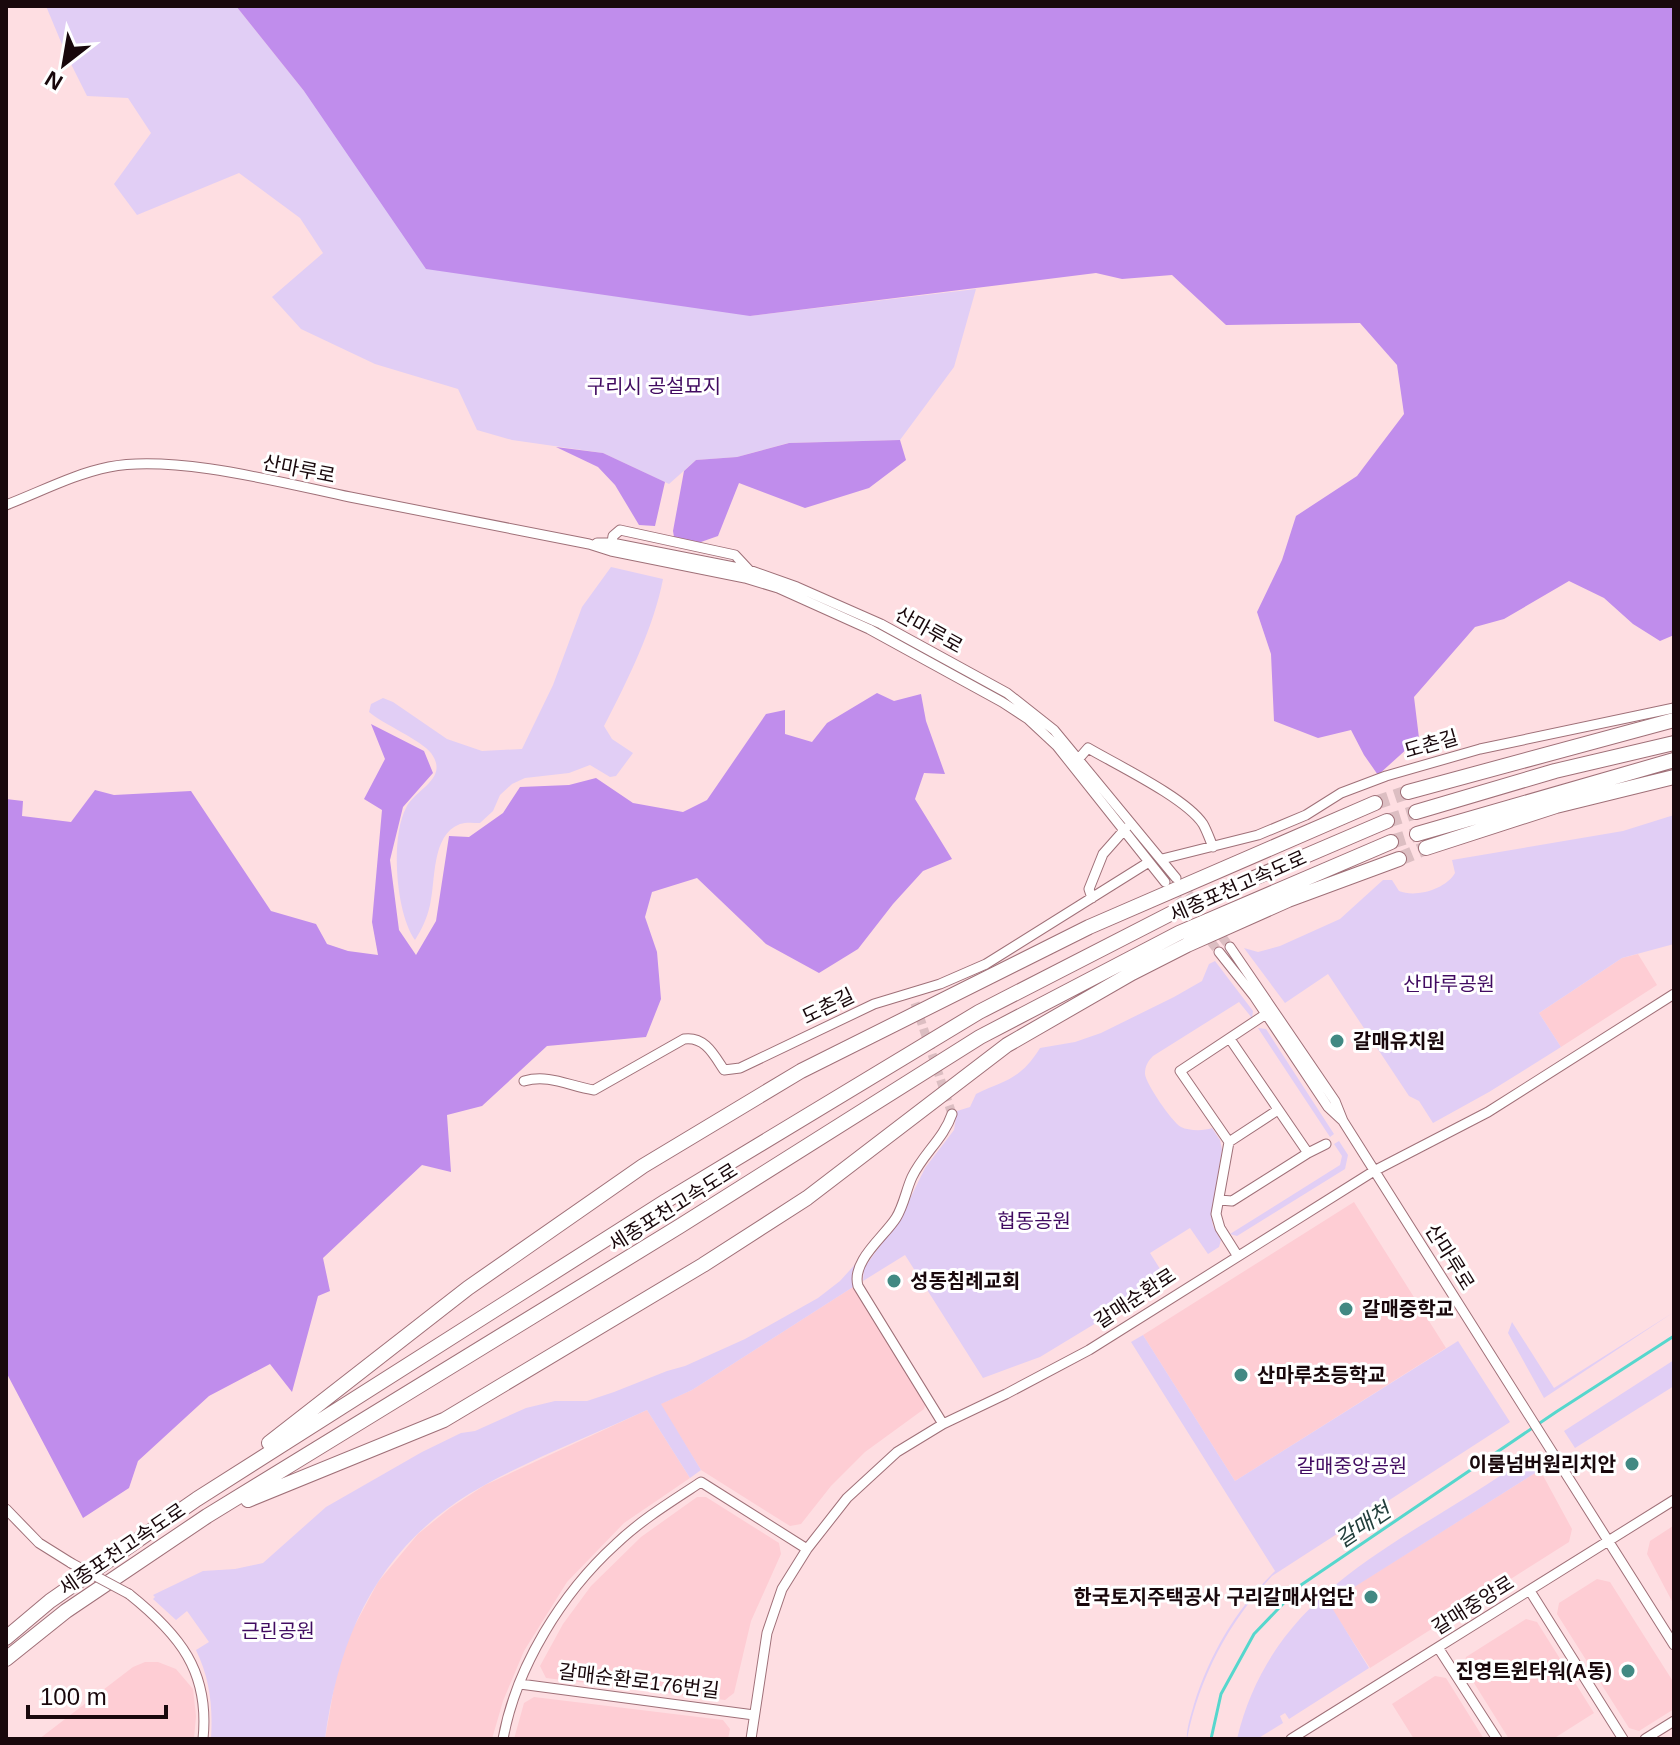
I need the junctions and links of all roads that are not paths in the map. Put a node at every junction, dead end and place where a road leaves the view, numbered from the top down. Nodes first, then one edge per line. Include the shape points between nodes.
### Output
1 (6, 505) edge
2 (612, 547) junction
3 (1674, 708) edge
4 (1674, 720) edge
5 (1674, 743) edge
6 (1674, 760) edge
7 (1076, 763) junction
8 (1674, 777) edge
9 (1408, 792) tunnel mouth
10 (1375, 803) tunnel mouth
11 (1416, 812) tunnel mouth
12 (1387, 821) tunnel mouth
13 (1128, 826) junction
14 (1417, 834) tunnel mouth
15 (1391, 842) tunnel mouth
16 (1213, 847) junction
17 (1426, 848) tunnel mouth
18 (1162, 859) junction
19 (1399, 859) tunnel mouth
20 (1149, 862) junction
21 (1176, 878) tunnel mouth
22 (1165, 882) tunnel mouth
23 (1092, 898) junction
24 (1230, 947) tunnel mouth
25 (1219, 952) tunnel mouth
26 (1674, 994) edge
27 (1266, 1014) junction
28 (1230, 1039) junction
29 (524, 1081) dead end
30 (1278, 1110) junction
31 (952, 1114) dead end
32 (1343, 1121) junction
33 (1229, 1142) junction
34 (1326, 1144) dead end
35 (1308, 1153) junction
36 (1374, 1171) junction
37 (1219, 1200) junction
38 (1237, 1255) junction
39 (943, 1424) junction
40 (197, 1499) junction
41 (1674, 1500) edge
42 (6, 1509) edge
43 (207, 1516) junction
44 (1609, 1541) junction
45 (807, 1549) junction
46 (1530, 1591) junction
47 (6, 1638) edge
48 (1674, 1645) edge
49 (1439, 1649) junction
50 (6, 1659) edge
51 (520, 1684) junction
52 (754, 1715) junction
53 (1674, 1721) edge
54 (203, 1739) edge
55 (503, 1739) edge
56 (751, 1739) edge
57 (1291, 1739) edge
58 (1497, 1739) edge
59 (1623, 1739) edge
60 (1645, 1739) edge

1 - 2 street, 산마루로 via 110,467 178,466
2 - 7 street, 산마루로 via 778,588 869,629 1028,719
2 - 7 street, 산마루로 via 749,570 881,624 1007,693 1054,730
3 - 16 street, 도촌길 via 1480,749 1386,776 1258,835
4 - 9 highway
5 - 11 highway
6 - 14 highway
7 - 13 street, 산마루로
7 - 16 street via 1088,748 1177,802 1202,823
8 - 17 highway via 1556,806
10 - 40 highway via 1089,927 801,1071 643,1166 493,1271
12 - 40 highway, 세종포천고속도로 via 1170,914 979,1012 666,1201
13 - 18 street, 산마루로
13 - 20 street, 산마루로
13 - 23 street via 1103,854 1089,889
15 - 43 highway, 세종포천고속도로 via 1179,933 980,1037
16 - 18 street, 도촌길
18 - 21 street, 산마루로
19 - 43 highway via 1187,945 1007,1045 807,1198 444,1420
20 - 22 street, 산마루로
20 - 23 street, 도촌길
23 - 29 street, 도촌길 via 986,964 912,998 874,1004 730,1071 702,1041 692,1038 594,1090 554,1078
24 - 32 street, 산마루로 via 1335,1101
25 - 27 street, 산마루로
26 - 36 street, 갈매순환로 via 1488,1112
27 - 28 street
27 - 32 street, 산마루로
28 - 30 street
28 - 33 street via 1180,1071
30 - 33 street
30 - 35 street
31 - 39 street via 912,1178 896,1218 861,1263 856,1278
32 - 36 street, 산마루로
33 - 37 street
34 - 35 street
35 - 37 street via 1232,1201
36 - 38 street, 갈매순환로
36 - 44 street, 산마루로
37 - 38 street via 1217,1221
38 - 39 street, 갈매순환로 via 1089,1350
39 - 45 street, 갈매순환로 via 866,1478
40 - 47 highway, 세종포천고속도로 via 50,1601
41 - 44 street, 갈매중앙로
42 - 54 street, bridge via 39,1543 129,1594 162,1620 197,1673
43 - 50 highway, 세종포천고속도로 via 66,1611
44 - 46 street, 갈매중앙로
44 - 48 street
45 - 51 street via 701,1482 632,1530 583,1578 544,1635
45 - 52 street, 갈매순환로 via 782,1589 767,1633
46 - 49 street, 갈매중앙로
46 - 59 street
49 - 57 street, 갈매중앙로
49 - 58 street
51 - 52 street, 갈매순환로176번길
51 - 55 street
52 - 56 street, 갈매순환로
53 - 60 street

